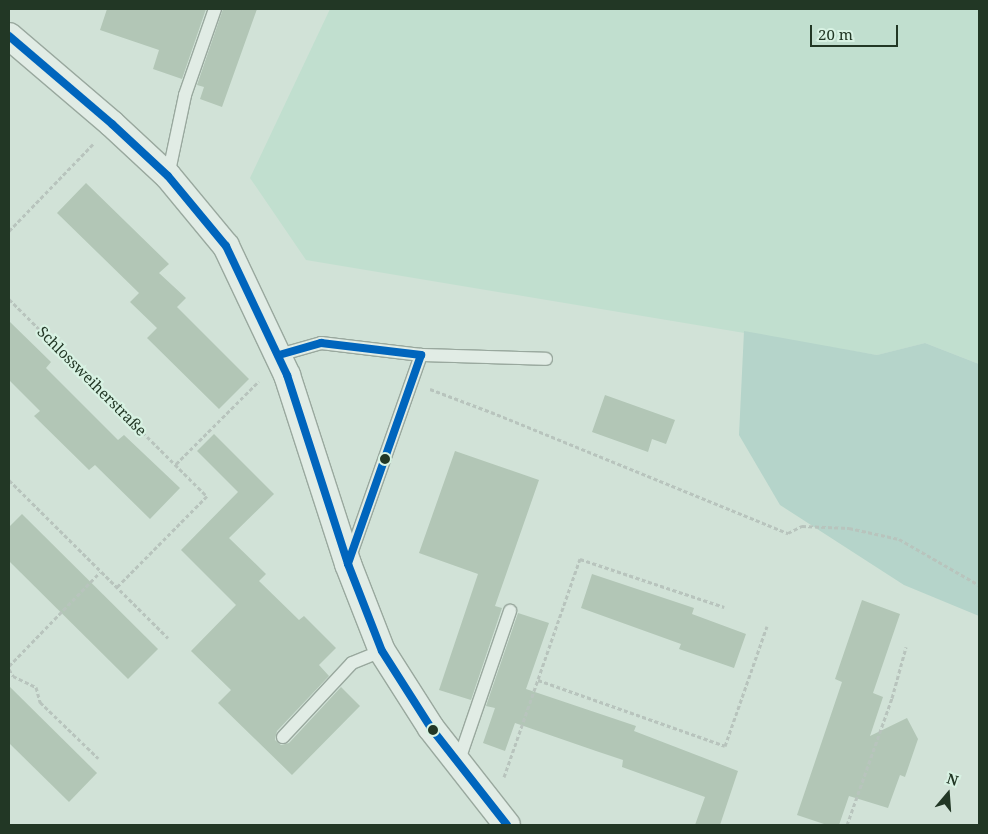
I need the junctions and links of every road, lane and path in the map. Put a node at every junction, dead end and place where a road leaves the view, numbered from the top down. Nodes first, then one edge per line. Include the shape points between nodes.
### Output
1 (215, 9) edge
2 (9, 36) edge
3 (112, 124) junction
4 (168, 176) junction
5 (9, 231) edge
6 (9, 299) edge
7 (421, 355) junction
8 (546, 359) dead end
9 (283, 365) junction
10 (413, 383) junction
11 (176, 464) junction
12 (9, 480) edge
13 (348, 564) junction
14 (100, 572) junction
15 (979, 585) edge
16 (116, 588) junction
17 (724, 607) dead end
18 (510, 611) dead end
19 (767, 626) dead end
20 (168, 638) dead end
21 (906, 647) dead end
22 (382, 651) junction
23 (9, 668) edge
24 (538, 680) junction
25 (283, 737) dead end
26 (98, 758) dead end
27 (458, 763) junction
28 (500, 817) edge
29 (847, 825) edge

1 - 4 lane via 184,95
2 - 3 street
3 - 4 street
3 - 5 path
4 - 9 street via 226,246
6 - 11 path, Schlossweiherstraße
7 - 8 lane
7 - 9 lane via 321,343
7 - 10 lane
9 - 11 path via 258,382
9 - 13 street
10 - 13 lane
10 - 15 path via 788,534 802,526 849,528 899,539
11 - 16 path, Schlossweiherstraße via 207,496
12 - 14 path
13 - 22 street
14 - 16 path
14 - 23 path
16 - 20 path
17 - 24 path via 580,559
18 - 27 lane
19 - 24 path via 725,746
21 - 29 path via 892,698
22 - 25 lane via 352,663
22 - 27 street via 431,728
23 - 26 path via 13,676 36,687 40,702
24 - 28 path
27 - 28 street

